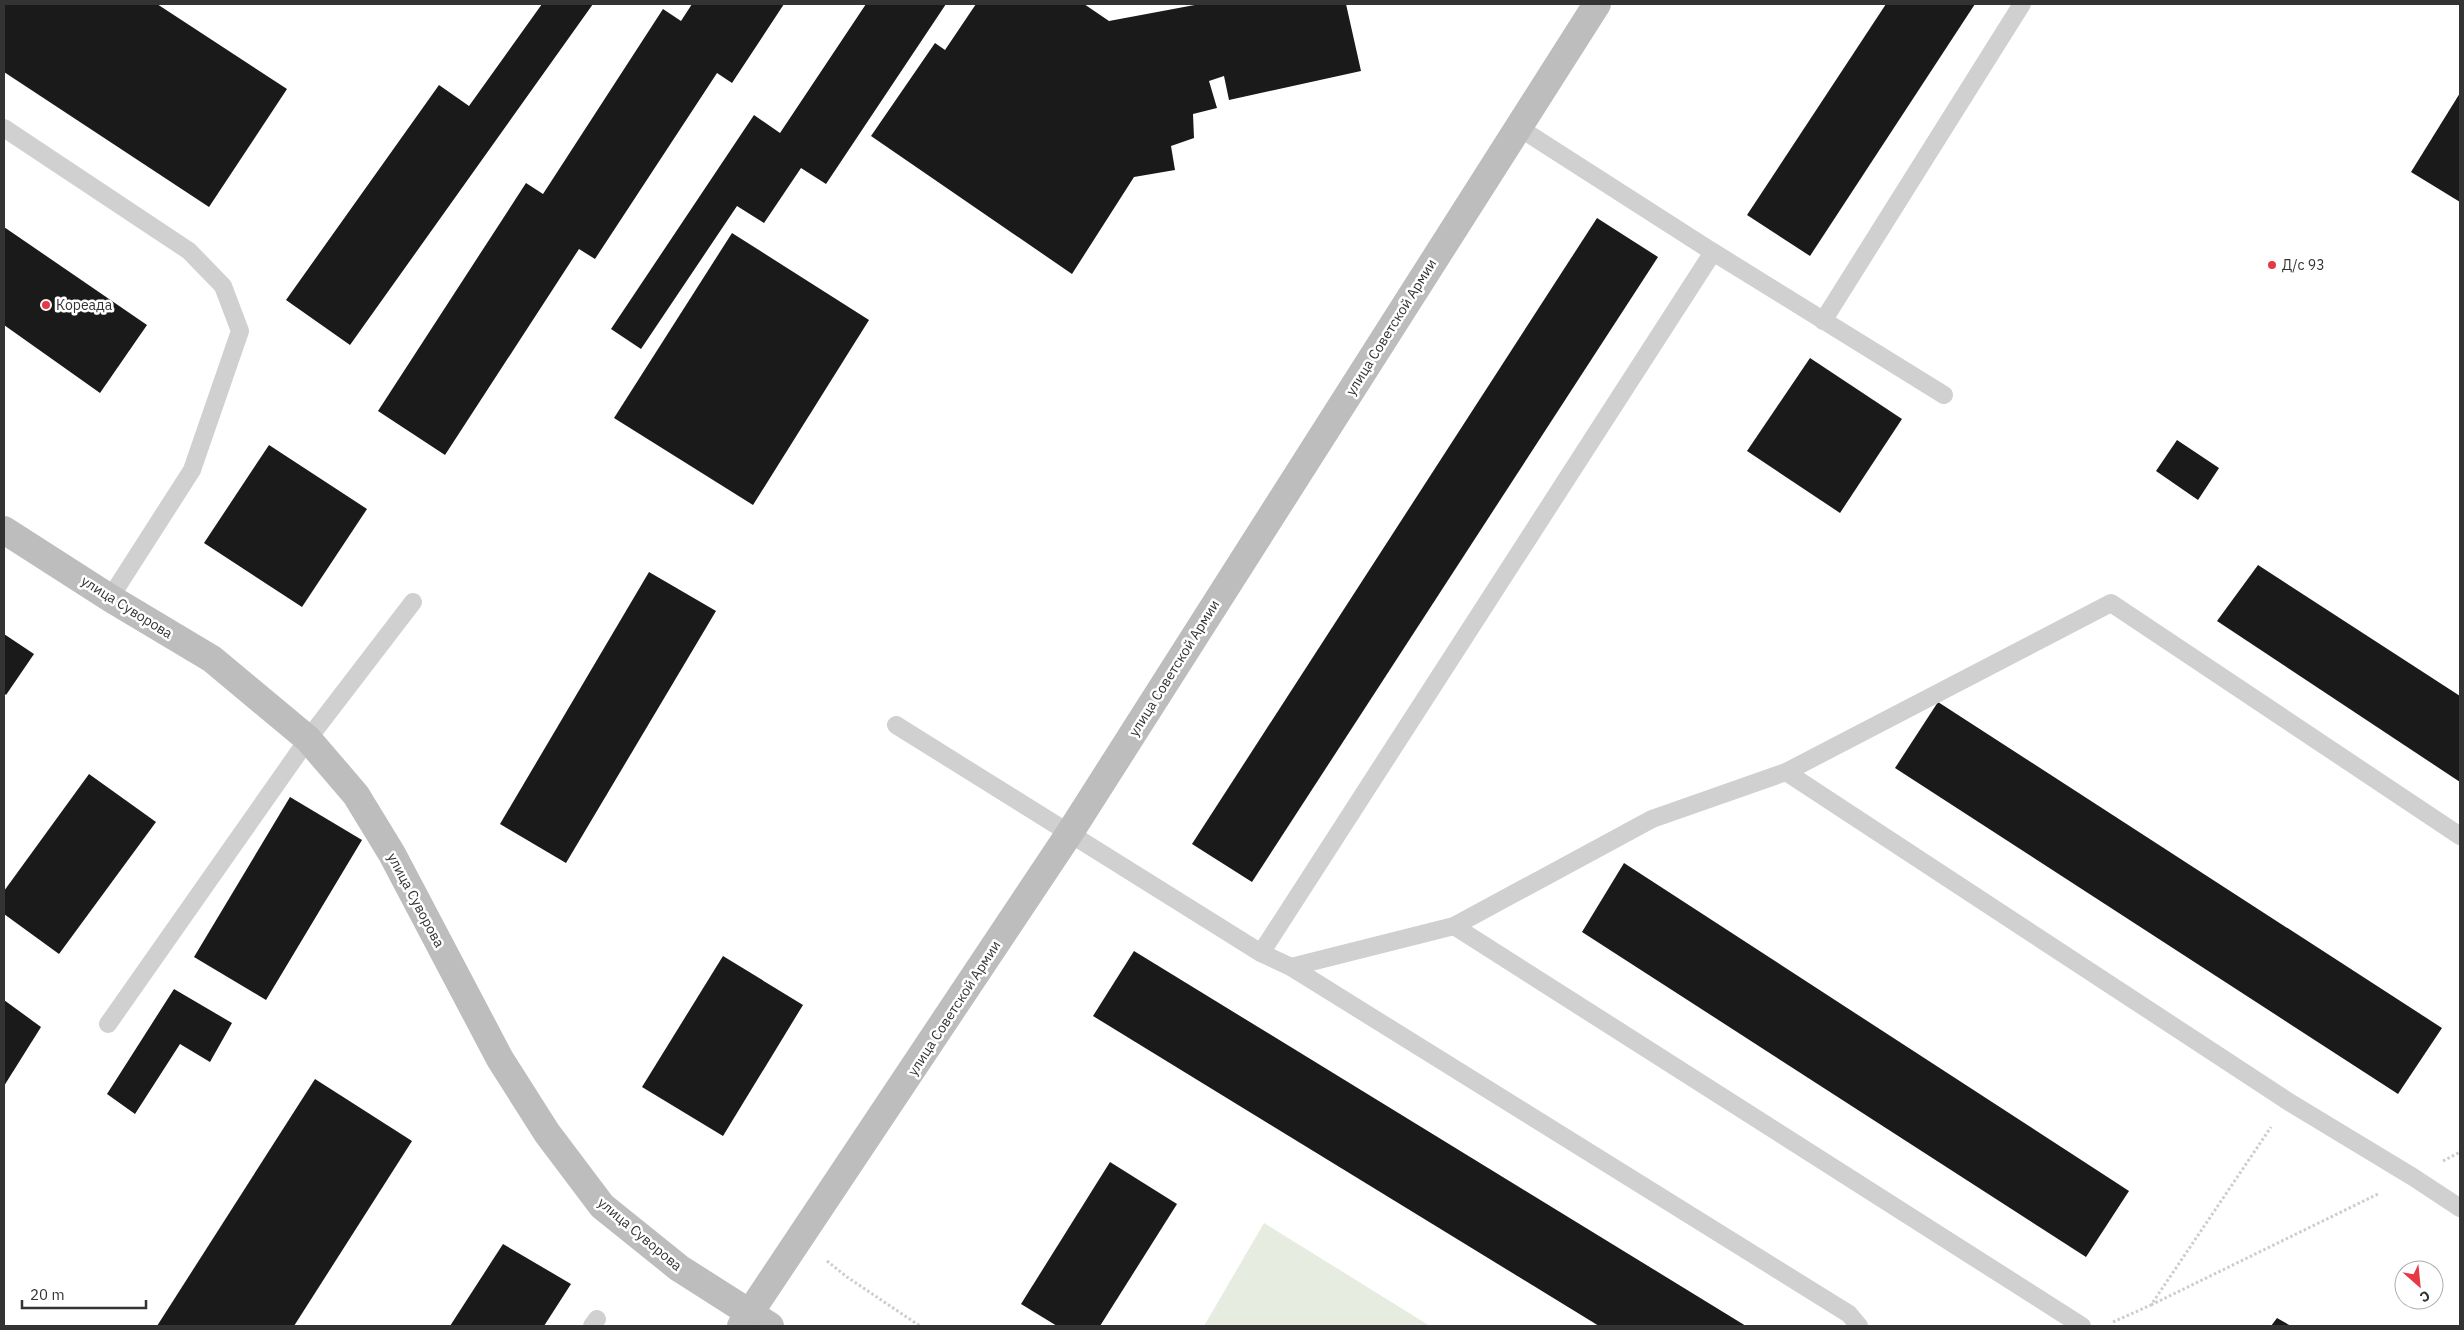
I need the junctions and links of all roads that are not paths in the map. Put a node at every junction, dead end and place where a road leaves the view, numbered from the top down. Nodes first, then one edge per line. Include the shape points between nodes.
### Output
1 (1597, 4) edge
2 (2022, 4) edge
3 (1518, 127) junction
4 (4, 128) edge
5 (1713, 252) junction
6 (1823, 321) junction
7 (1944, 395) dead end
8 (4, 530) edge
9 (110, 598) junction
10 (412, 602) dead end
11 (896, 725) dead end
12 (308, 740) junction
13 (1786, 772) junction
14 (1069, 834) junction
15 (2460, 836) edge
16 (1454, 926) junction
17 (1261, 953) junction
18 (1291, 967) junction
19 (108, 1024) dead end
20 (2460, 1208) edge
21 (754, 1322) edge
22 (1859, 1326) edge
23 (2082, 1326) edge

1 - 3 main road, улица Советской Армии
2 - 6 lane
3 - 5 lane
3 - 14 main road, улица Советской Армии
4 - 9 lane via 189,251 223,286 240,331 192,470
5 - 6 lane
5 - 17 lane
6 - 7 lane
8 - 9 main road, улица Суворова
9 - 12 main road, улица Суворова via 212,659
10 - 12 lane
11 - 14 lane
12 - 19 lane
12 - 21 main road, улица Суворова via 356,796 387,846 500,1059 547,1133 602,1206 679,1268
13 - 15 lane via 2111,603
13 - 16 lane via 1652,819
13 - 20 lane via 2289,1102
14 - 17 lane
14 - 21 main road, улица Советской Армии
16 - 18 lane
16 - 23 lane
17 - 18 lane
18 - 22 lane via 1849,1314

